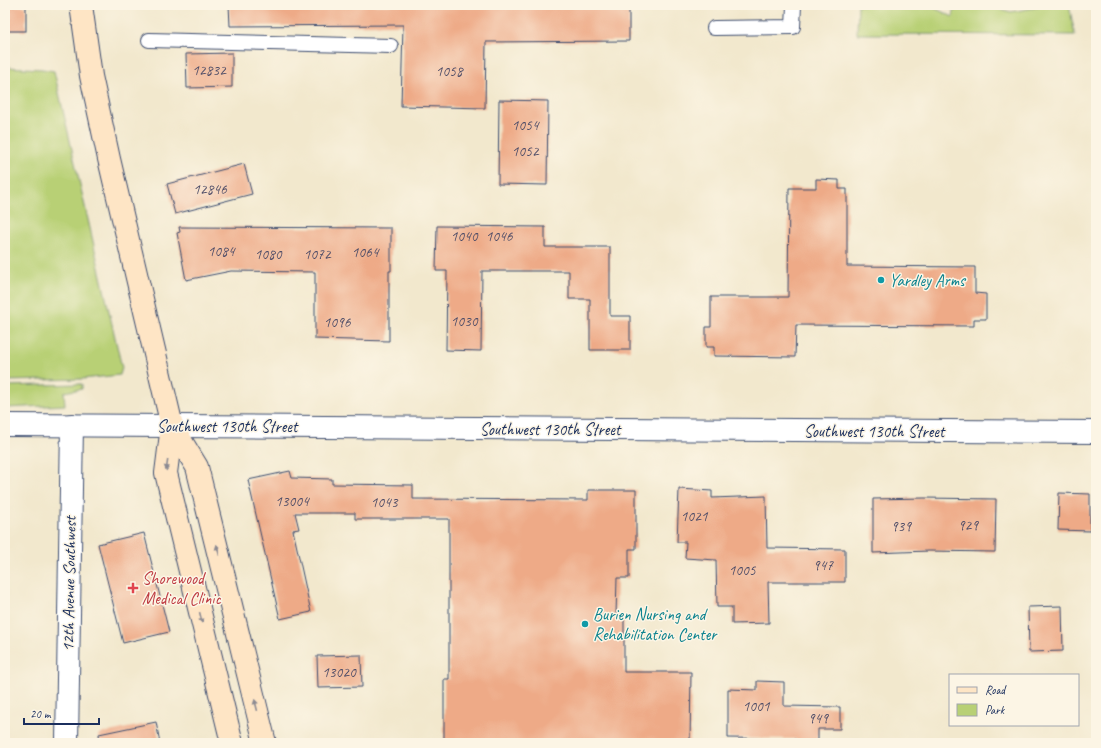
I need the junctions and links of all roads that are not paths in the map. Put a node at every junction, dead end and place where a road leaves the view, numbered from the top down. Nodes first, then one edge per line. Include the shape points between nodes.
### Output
1 (81, 5) edge
2 (794, 5) edge
3 (714, 28) dead end
4 (150, 40) dead end
5 (391, 46) dead end
6 (5, 425) edge
7 (72, 425) junction
8 (172, 426) junction
9 (1096, 432) edge
10 (67, 743) edge
11 (232, 743) edge
12 (265, 743) edge

1 - 8 main road via 91,76
2 - 3 lane via 794,27
4 - 5 lane
6 - 7 street, Southwest 130th Street
7 - 8 street, Southwest 130th Street
7 - 10 street, 12th Avenue Southwest
8 - 9 street, Southwest 130th Street
8 -> 11 main road via 166,473
12 -> 8 main road via 197,467

